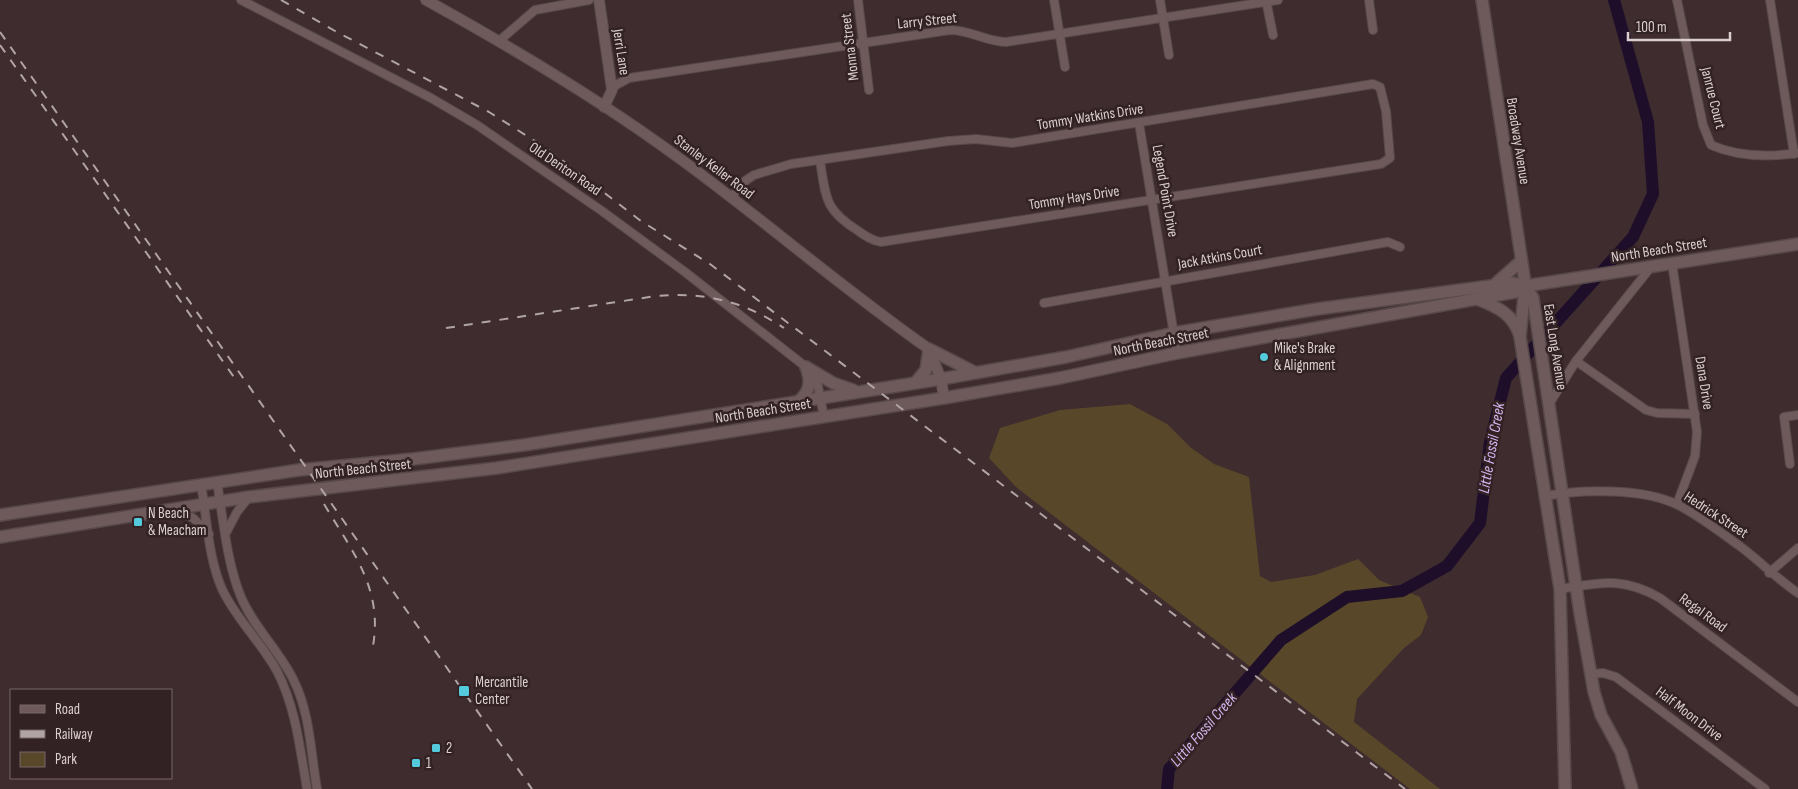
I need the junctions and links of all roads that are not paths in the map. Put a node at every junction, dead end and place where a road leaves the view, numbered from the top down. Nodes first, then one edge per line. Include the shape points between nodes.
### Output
1 (241, 0) edge
2 (428, 0) edge
3 (589, 0) edge
4 (599, 0) edge
5 (858, 0) edge
6 (1054, 0) edge
7 (1160, 0) edge
8 (1278, 0) edge
9 (1369, 0) edge
10 (1482, 0) edge
11 (1676, 0) edge
12 (1770, 0) edge
13 (1266, 1) edge
14 (1163, 18) junction
15 (1373, 30) dead end
16 (1060, 34) junction
17 (1273, 34) dead end
18 (499, 41) junction
19 (863, 43) junction
20 (1169, 55) dead end
21 (1065, 67) dead end
22 (612, 90) junction
23 (869, 90) dead end
24 (604, 106) junction
25 (1139, 123) junction
26 (1796, 153) edge
27 (820, 161) junction
28 (1381, 164) joint
29 (731, 198) junction
30 (1153, 199) junction
31 (1798, 244) edge
32 (1400, 247) dead end
33 (1522, 261) junction
34 (1672, 264) junction
35 (1651, 267) junction
36 (1166, 281) junction
37 (1492, 286) junction
38 (1525, 286) junction
39 (1476, 299) junction
40 (1044, 303) dead end
41 (1317, 309) junction
42 (1320, 328) junction
43 (1174, 333) junction
44 (1520, 337) junction
45 (928, 349) junction
46 (1177, 353) junction
47 (1576, 361) junction
48 (806, 367) junction
49 (976, 373) junction
50 (940, 379) junction
51 (916, 382) junction
52 (857, 391) junction
53 (820, 397) junction
54 (944, 398) junction
55 (799, 401) junction
56 (1549, 404) junction
57 (1695, 414) junction
58 (1798, 415) edge
59 (824, 417) junction
60 (632, 428) junction
61 (636, 446) junction
62 (494, 450) junction
63 (1790, 464) dead end
64 (497, 468) junction
65 (218, 482) junction
66 (201, 484) junction
67 (1561, 493) junction
68 (1545, 496) junction
69 (249, 497) junction
70 (107, 499) junction
71 (221, 502) junction
72 (205, 504) junction
73 (1677, 504) junction
74 (53, 507) junction
75 (171, 510) junction
76 (0, 515) edge
77 (110, 520) junction
78 (57, 528) junction
79 (226, 533) junction
80 (209, 534) junction
81 (0, 537) edge
82 (1798, 548) edge
83 (1769, 573) junction
84 (1577, 586) junction
85 (1560, 589) junction
86 (1798, 593) edge
87 (1591, 674) junction
88 (1798, 702) edge
89 (306, 789) edge
90 (317, 789) edge
91 (1565, 789) edge
92 (1632, 789) edge
93 (1765, 789) edge

1 - 48 street, Old Denton Road via 431,98 476,125 602,211
2 - 18 street, Stanley Keller Road
3 - 18 street via 535,10
4 - 22 street, Jerri Lane
5 - 19 street, Monna Street
6 - 16 street
7 - 14 street
8 - 13 street, Larry Street
9 - 15 street
10 - 33 main road, Broadway Avenue
11 - 26 street, Janrue Court via 1703,125 1711,145 1744,154
12 - 26 street
13 - 14 street, Larry Street
13 - 17 street
14 - 16 street, Larry Street
14 - 20 street
16 - 19 street, Larry Street via 998,42 972,32 950,30
16 - 21 street
18 - 24 street, Stanley Keller Road
19 - 22 street, Larry Street via 629,78
19 - 23 street, Monna Street
22 - 24 street, Jerri Lane
24 - 29 street, Stanley Keller Road
25 - 27 street, Tommy Watkins Drive via 1012,143 976,139
25 - 28 street, Tommy Watkins Drive via 1373,84 1380,87 1391,146 1390,158
25 - 30 street, Legend Point Drive
27 - 29 street, Tommy Watkins Drive via 761,172 742,184
27 - 30 street, Tommy Hays Drive via 826,198 832,211 866,237 881,242
28 - 30 street, Tommy Hays Drive
29 - 45 street, Stanley Keller Road
30 - 36 street, Legend Point Drive
31 - 34 main road, North Beach Street
32 - 36 street, Jack Atkins Court via 1388,242
33 - 37 main road
33 - 38 main road, Broadway Avenue
34 - 35 main road, North Beach Street
34 - 57 street, Dana Drive
35 - 38 main road, North Beach Street
35 - 47 street
36 - 40 street, Jack Atkins Court
36 - 43 street, Legend Point Drive
37 - 38 main road, North Beach Street via 1513,283
37 - 41 main road, North Beach Street
38 - 39 main road, North Beach Street via 1516,292
38 - 44 main road, East Long Avenue
38 - 56 main road, East Long Avenue via 1533,298
39 - 42 main road, North Beach Street
39 - 44 main road via 1503,311 1517,327
41 - 42 main road
41 - 43 main road, North Beach Street
42 - 46 main road, North Beach Street
43 - 46 street, Legend Point Drive
43 - 49 main road, North Beach Street
44 - 68 main road, East Long Avenue
45 - 49 main road
45 - 50 street
45 - 51 main road via 926,370
46 - 54 main road, North Beach Street
47 - 56 street
47 - 57 street via 1646,410
48 - 52 main road via 833,383
48 - 53 street, Old Denton Road via 817,381
48 - 55 main road via 810,386
49 - 50 main road, North Beach Street
50 - 51 main road, North Beach Street
50 - 54 street
51 - 52 main road, North Beach Street
52 - 53 main road, North Beach Street
53 - 55 main road, North Beach Street
53 - 59 street, Old Denton Road
54 - 59 main road, North Beach Street
55 - 60 main road, North Beach Street
56 - 67 main road, East Long Avenue
57 - 73 street, Dana Drive via 1695,456
58 - 63 street via 1784,417
59 - 61 main road, North Beach Street
60 - 61 main road
60 - 62 main road, North Beach Street
61 - 64 main road, North Beach Street
62 - 64 main road
62 - 65 main road, North Beach Street via 299,470
64 - 69 main road, North Beach Street
65 - 66 main road, North Beach Street
65 - 71 street
66 - 70 main road, North Beach Street
66 - 72 street
67 - 68 street, Hedrick Street
67 - 73 street, Hedrick Street via 1631,492
67 - 84 main road, East Long Avenue
68 - 85 main road, East Long Avenue
69 - 71 main road, North Beach Street
69 - 79 street via 236,512
70 - 74 main road, North Beach Street
70 - 77 main road
71 - 72 main road, North Beach Street
71 - 79 street
72 - 75 main road, North Beach Street
72 - 80 street
73 - 83 street, Hedrick Street via 1743,548
74 - 76 main road, North Beach Street
74 - 78 main road
75 - 77 main road, North Beach Street
75 - 80 street via 193,518
77 - 78 main road, North Beach Street
78 - 81 main road, North Beach Street
79 - 90 street via 241,597 295,682 306,720
80 - 89 street via 222,588 244,626 276,670 287,693 294,715
82 - 83 street
83 - 86 street, Hedrick Street
84 - 85 street, Regal Road
84 - 87 main road, East Long Avenue
84 - 88 street, Regal Road via 1607,582 1642,588 1660,598
85 - 91 main road, East Long Avenue
87 - 92 main road, East Long Avenue via 1600,715 1621,752
87 - 93 street, Half Moon Drive via 1616,677

